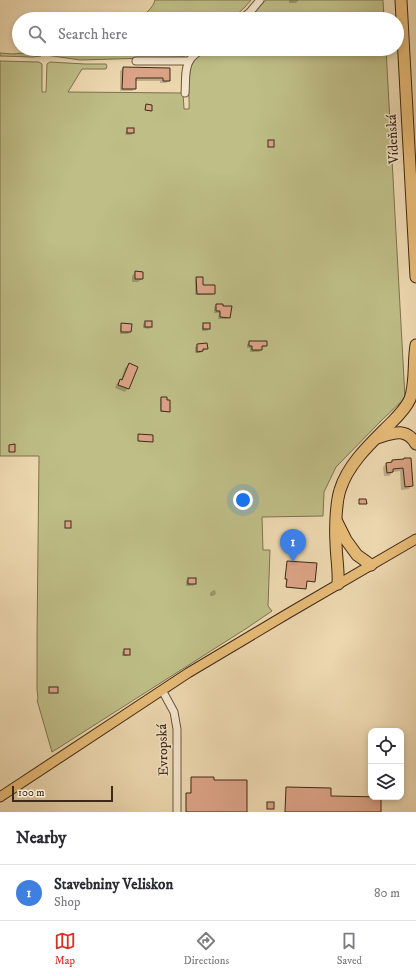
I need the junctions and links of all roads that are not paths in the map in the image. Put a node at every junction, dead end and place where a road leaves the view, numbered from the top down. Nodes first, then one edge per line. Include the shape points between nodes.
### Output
1 (260, 0) edge
2 (401, 0) edge
3 (250, 12) edge
4 (402, 12) edge
5 (404, 55) edge
6 (193, 56) edge
7 (136, 61) dead end
8 (189, 61) junction
9 (186, 93) dead end
10 (416, 277) edge
11 (416, 345) edge
12 (377, 438) junction
13 (416, 444) edge
14 (336, 522) junction
15 (416, 539) edge
16 (371, 565) junction
17 (338, 584) junction
18 (162, 690) junction
19 (0, 797) edge
20 (177, 812) edge

1 - 3 street
2 - 4 highway, Vídeňská
5 - 10 highway, Vídeňská
6 - 8 street
7 - 8 street
8 - 9 street
11 - 12 highway via 415,381 410,398 400,414
12 - 13 highway via 402,433 412,438
12 - 14 highway via 348,472 340,491
14 - 16 highway via 357,555
14 - 17 highway
15 - 16 main road
16 - 17 main road
17 - 18 main road
18 - 19 main road
18 - 20 street, Evropská via 174,712 177,729

